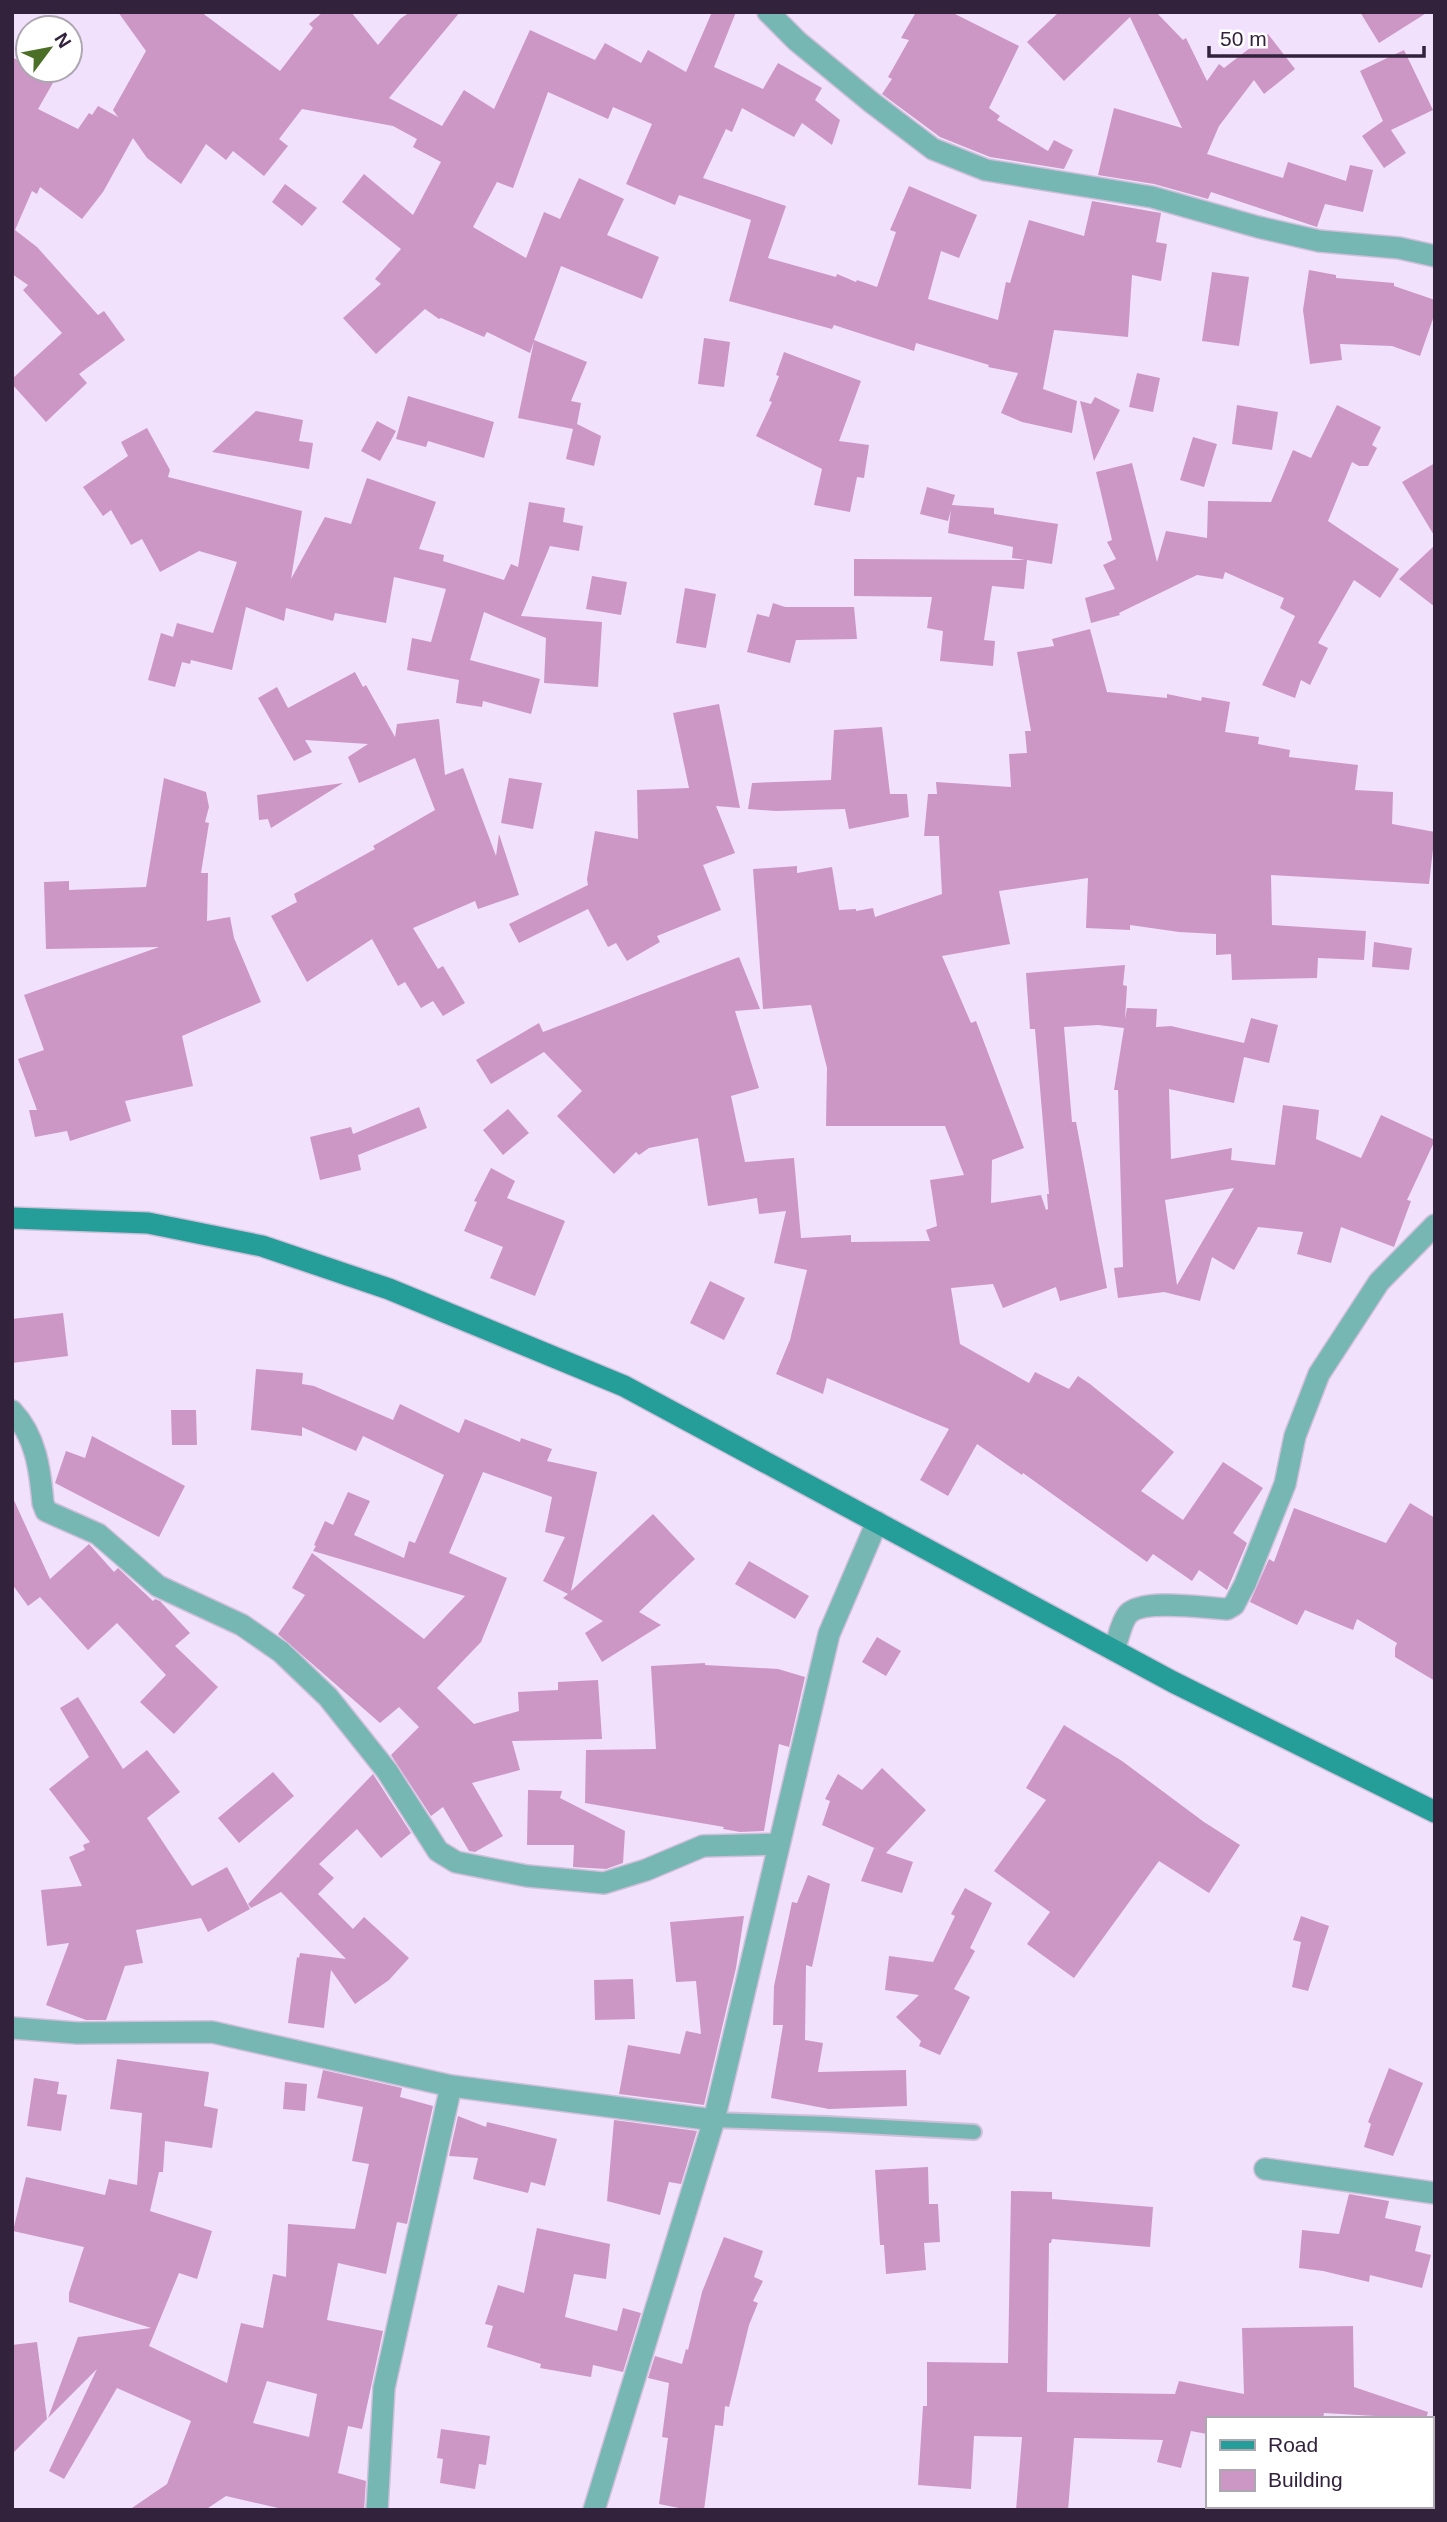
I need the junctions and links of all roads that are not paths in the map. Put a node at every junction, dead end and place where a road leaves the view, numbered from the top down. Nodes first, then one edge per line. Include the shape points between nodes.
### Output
1 (768, 12) edge
2 (1435, 256) edge
3 (12, 1218) edge
4 (1435, 1225) edge
5 (12, 1411) edge
6 (877, 1522) junction
7 (1114, 1650) junction
8 (1435, 1812) edge
9 (779, 1844) junction
10 (12, 2028) edge
11 (451, 2086) junction
12 (714, 2120) junction
13 (974, 2132) dead end
14 (1265, 2169) dead end
15 (1435, 2193) edge
16 (377, 2510) edge
17 (594, 2510) edge

1 - 2 street via 797,41 933,149 986,170 1152,197 1319,241
3 - 6 main road via 148,1223 262,1246 389,1289 624,1386
4 - 7 street via 1379,1282 1319,1374 1295,1436 1285,1484 1234,1605 1227,1609 1138,1607 1127,1615
5 - 9 street via 24,1424 35,1449 46,1511 98,1534 158,1586 243,1625 281,1653 328,1697 387,1771 438,1851 456,1862 527,1876 604,1883 703,1846
6 - 7 main road
6 - 9 street via 829,1634
7 - 8 main road
9 - 12 street
10 - 11 street via 77,2033 212,2032
11 - 12 street
11 - 16 street via 384,2388
12 - 13 lane
12 - 17 street
14 - 15 street

